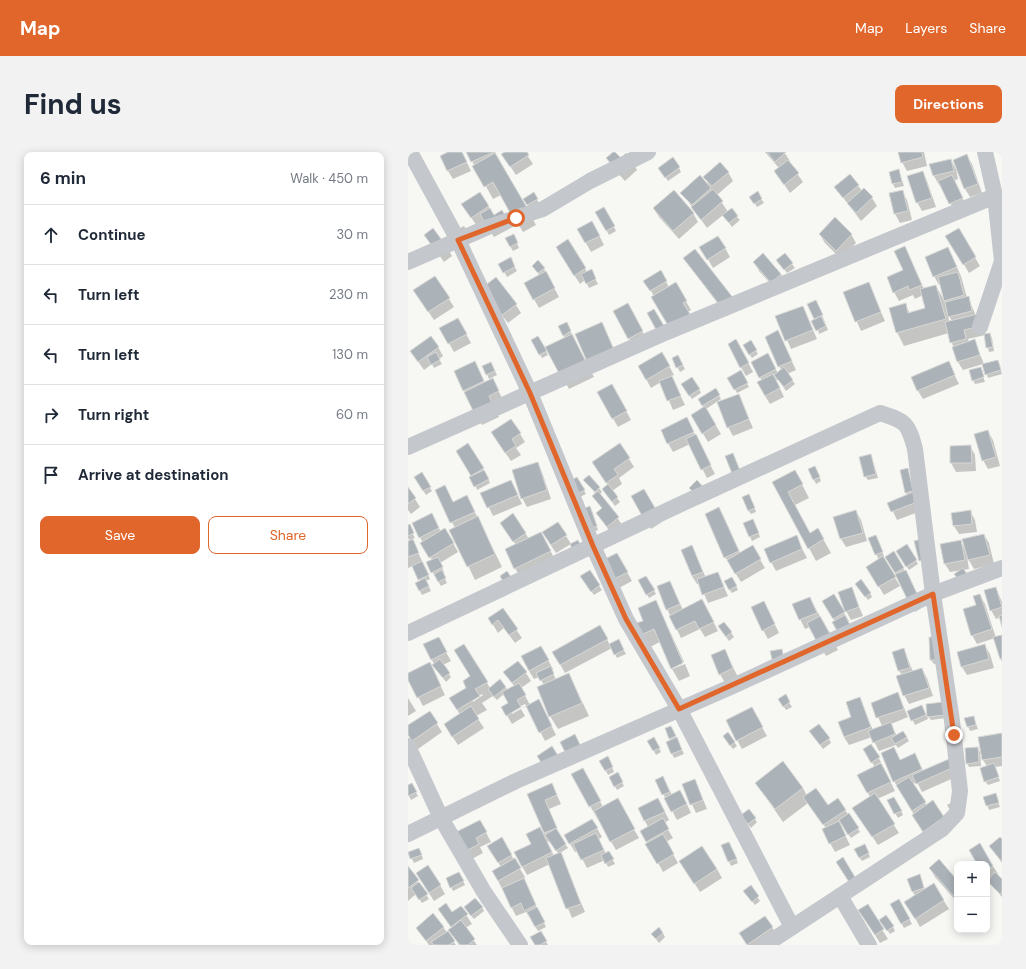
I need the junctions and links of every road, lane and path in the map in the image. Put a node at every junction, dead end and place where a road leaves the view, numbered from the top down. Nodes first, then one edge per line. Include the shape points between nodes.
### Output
1 (410, 152) edge
2 (648, 152) edge
3 (985, 152) edge
4 (995, 196) junction
5 (458, 240) junction
6 (408, 262) edge
7 (980, 327) dead end
8 (530, 393) junction
9 (408, 447) edge
10 (593, 546) junction
11 (1002, 568) edge
12 (933, 594) junction
13 (408, 633) edge
14 (679, 709) junction
15 (408, 746) edge
16 (441, 818) junction
17 (408, 834) edge
18 (840, 896) junction
19 (792, 927) junction
20 (520, 945) edge
21 (765, 945) edge
22 (869, 945) edge

1 - 5 street
2 - 5 street via 590,181 543,209
3 - 4 street
4 - 7 street via 1002,261
4 - 8 street via 674,328
5 - 6 street
5 - 8 street
8 - 9 street
8 - 10 street
10 - 12 street via 880,413 898,419 910,428 915,449
10 - 13 street
10 - 14 street via 626,619
11 - 12 street
12 - 14 street
12 - 18 street via 960,791 956,813 942,829
14 - 16 street via 516,781
14 - 19 street
15 - 16 street
16 - 17 street
16 - 20 street via 484,892
18 - 19 street
18 - 22 street
19 - 21 street

